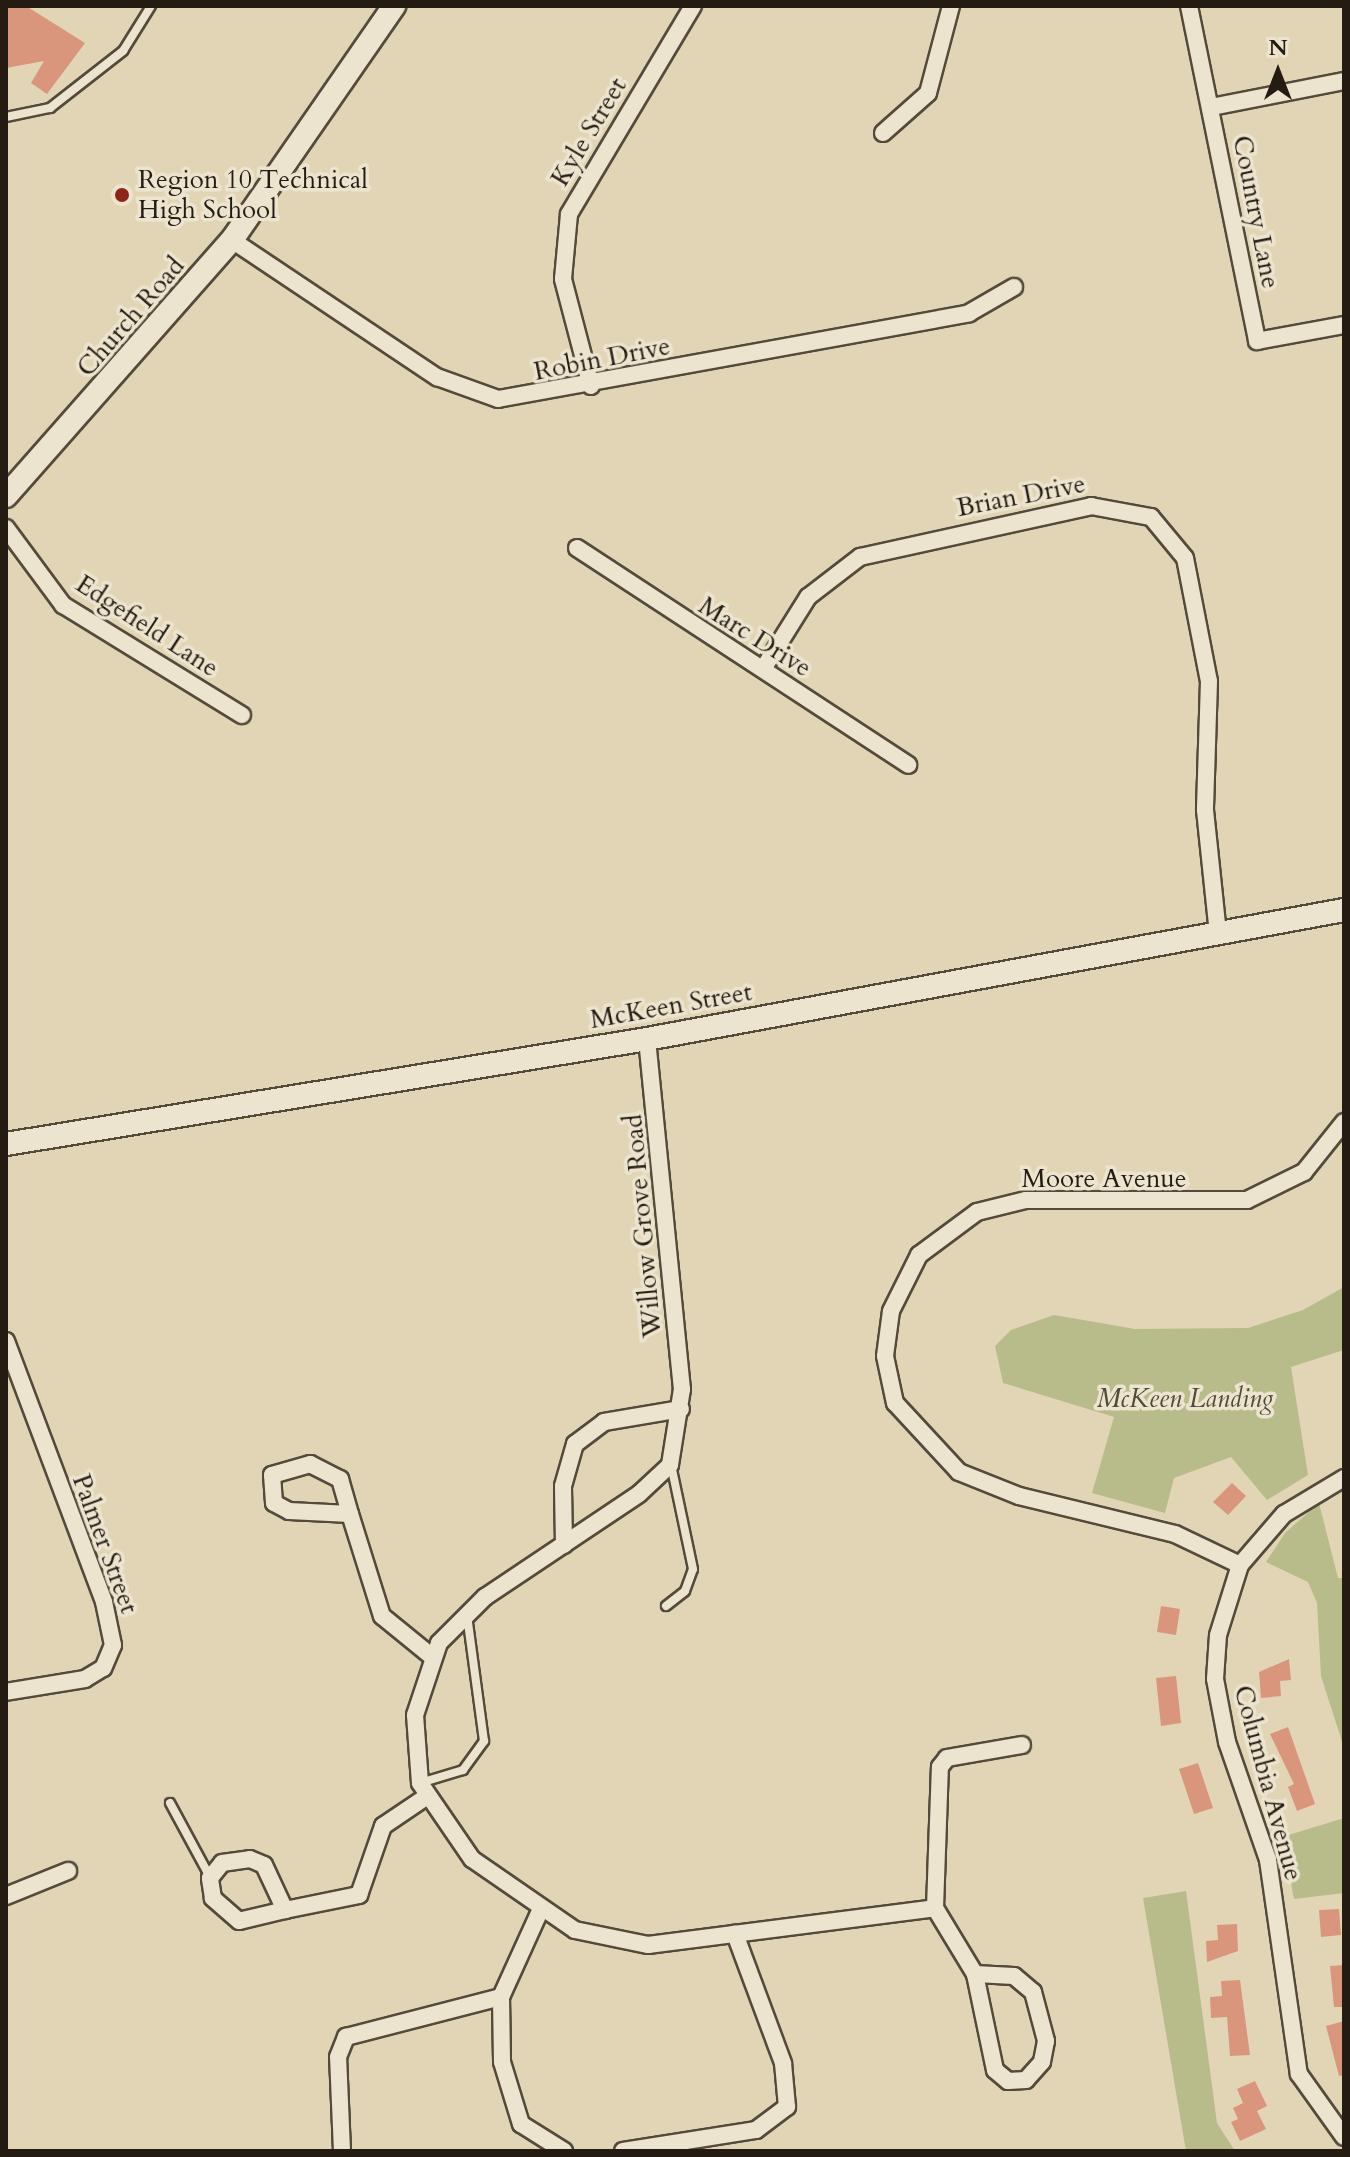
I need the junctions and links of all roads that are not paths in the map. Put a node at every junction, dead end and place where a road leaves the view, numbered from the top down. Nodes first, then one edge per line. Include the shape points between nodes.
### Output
1 (151, 6) edge
2 (394, 6) edge
3 (693, 6) edge
4 (951, 6) edge
5 (1189, 6) edge
6 (1344, 81) edge
7 (1211, 107) junction
8 (6, 117) edge
9 (883, 133) dead end
10 (232, 240) junction
11 (1014, 287) dead end
12 (1344, 325) edge
13 (591, 386) junction
14 (6, 496) edge
15 (6, 528) edge
16 (577, 548) dead end
17 (763, 669) junction
18 (242, 715) dead end
19 (908, 765) dead end
20 (1344, 913) edge
21 (1218, 933) junction
22 (647, 1039) junction
23 (1344, 1122) edge
24 (6, 1144) edge
25 (6, 1341) edge
26 (681, 1409) junction
27 (670, 1465) junction
28 (1344, 1478) edge
29 (350, 1514) junction
30 (564, 1545) junction
31 (1240, 1565) junction
32 (666, 1606) dead end
33 (466, 1614) junction
34 (431, 1656) junction
35 (6, 1692) edge
36 (1022, 1745) dead end
37 (423, 1790) junction
38 (170, 1803) dead end
39 (68, 1871) dead end
40 (210, 1878) junction
41 (6, 1896) edge
42 (935, 1908) junction
43 (285, 1910) junction
44 (540, 1911) junction
45 (735, 1934) junction
46 (975, 1974) junction
47 (501, 1997) junction
48 (1344, 2137) edge
49 (342, 2151) edge
50 (564, 2151) edge
51 (623, 2151) edge

1 - 8 lane via 123,51 50,108
2 - 10 street, Church Road
3 - 13 street, Kyle Street via 586,176 566,224 563,279
4 - 9 street via 937,75 916,109
5 - 7 street, Country Lane
6 - 7 street
7 - 12 street, Country Lane via 1257,341
10 - 13 street, Robin Drive via 467,391 530,398
10 - 14 street, Church Road
11 - 13 street, Robin Drive via 969,313
15 - 18 street, Edgefield Lane via 63,605
16 - 17 street, Marc Drive
17 - 19 street, Marc Drive
17 - 21 street, Brian Drive via 808,597 860,557 1091,506 1151,517 1185,558 1209,681 1205,810
20 - 21 street, McKeen Street
21 - 22 street, McKeen Street
22 - 24 street, McKeen Street
22 - 26 street, Willow Grove Road
23 - 31 street, Moore Avenue via 1304,1172 1247,1200 1026,1200 977,1212 919,1255 891,1311 885,1356 895,1403 959,1472 1019,1496 1175,1534
25 - 35 street, Palmer Street via 104,1602 113,1645 103,1668 85,1679
26 - 27 street, Willow Grove Road
26 - 30 street via 619,1417 575,1444 563,1486
27 - 30 street
27 - 32 lane, Willow Grove Road via 693,1569 685,1591
28 - 31 street, Columbia Avenue via 1284,1514
29 - 29 street via 281,1508 269,1483 280,1470 319,1465 340,1479
29 - 34 street via 382,1616
30 - 33 street
31 - 48 street, Columbia Avenue via 1218,1635 1217,1700 1268,1860 1299,2074
33 - 34 street
33 - 37 lane via 484,1741 463,1770
34 - 37 street via 415,1715
36 - 42 street via 947,1758 940,1767
37 - 43 street via 383,1826 359,1895
37 - 44 street via 472,1859
38 - 40 lane
39 - 41 street
40 - 43 street via 213,1898 239,1921
40 - 43 street via 222,1863 250,1859 264,1865
42 - 45 street
42 - 46 street
44 - 45 street via 615,1943
44 - 47 street
45 - 51 street via 783,2063 787,2107 756,2130
46 - 46 street via 1014,1976 1033,1992 1046,2041 1042,2062 1026,2080 1008,2081 995,2070
47 - 49 street via 346,2037 338,2057
47 - 50 street via 511,2105 535,2138

